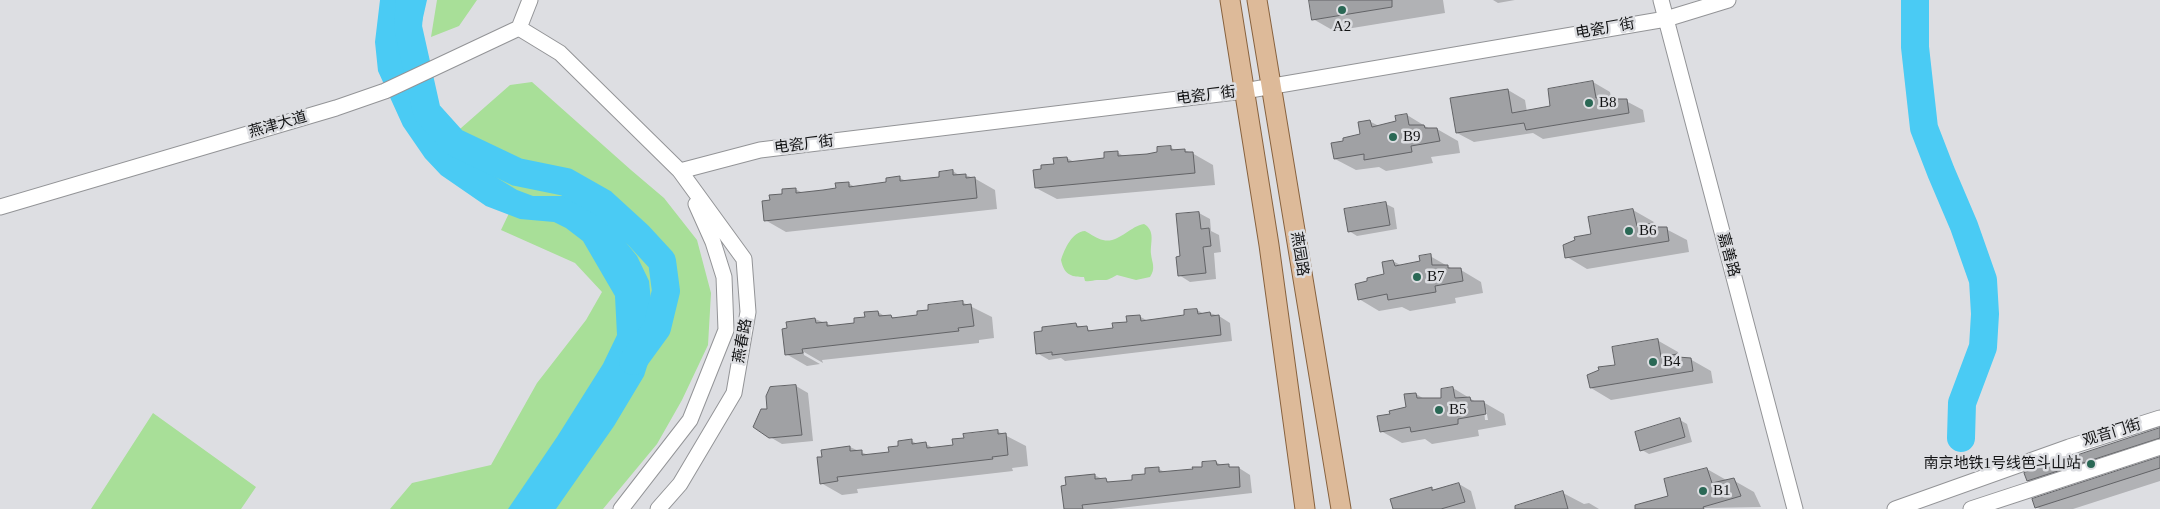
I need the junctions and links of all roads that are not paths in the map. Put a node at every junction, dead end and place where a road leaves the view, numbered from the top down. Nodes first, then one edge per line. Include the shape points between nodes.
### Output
1 (530, 0) edge
2 (1230, 0) edge
3 (1258, 0) edge
4 (1661, 0) edge
5 (1728, 0) edge
6 (1666, 19) junction
7 (519, 28) junction
8 (1272, 86) junction
9 (1244, 92) junction
10 (680, 171) junction
11 (0, 207) edge
12 (2160, 418) edge
13 (2160, 447) edge
14 (621, 509) edge
15 (658, 509) edge
16 (1305, 509) edge
17 (1342, 509) edge
18 (1795, 509) edge
19 (1896, 509) edge
20 (1971, 509) edge

1 - 7 street
2 - 9 main road, 燕园路
3 - 8 main road, 燕园路
4 - 6 street, 嘉善路
5 - 6 street, 电瓷厂街
6 - 8 street, 电瓷厂街
6 - 18 street, 嘉善路
7 - 10 street, 燕春路 via 560,53
7 - 11 street, 燕津大道 via 385,91 336,108
8 - 9 street, 电瓷厂街
8 - 17 main road, 燕园路
9 - 10 street, 电瓷厂街 via 760,150
9 - 16 main road, 燕园路 via 1269,245
10 - 14 street, 燕春路 via 713,242 724,278 726,330 690,420
10 - 15 street, 燕春路 via 744,259 748,312 734,392 680,484
12 - 19 street, 观音门街
13 - 20 street, 观音门街

